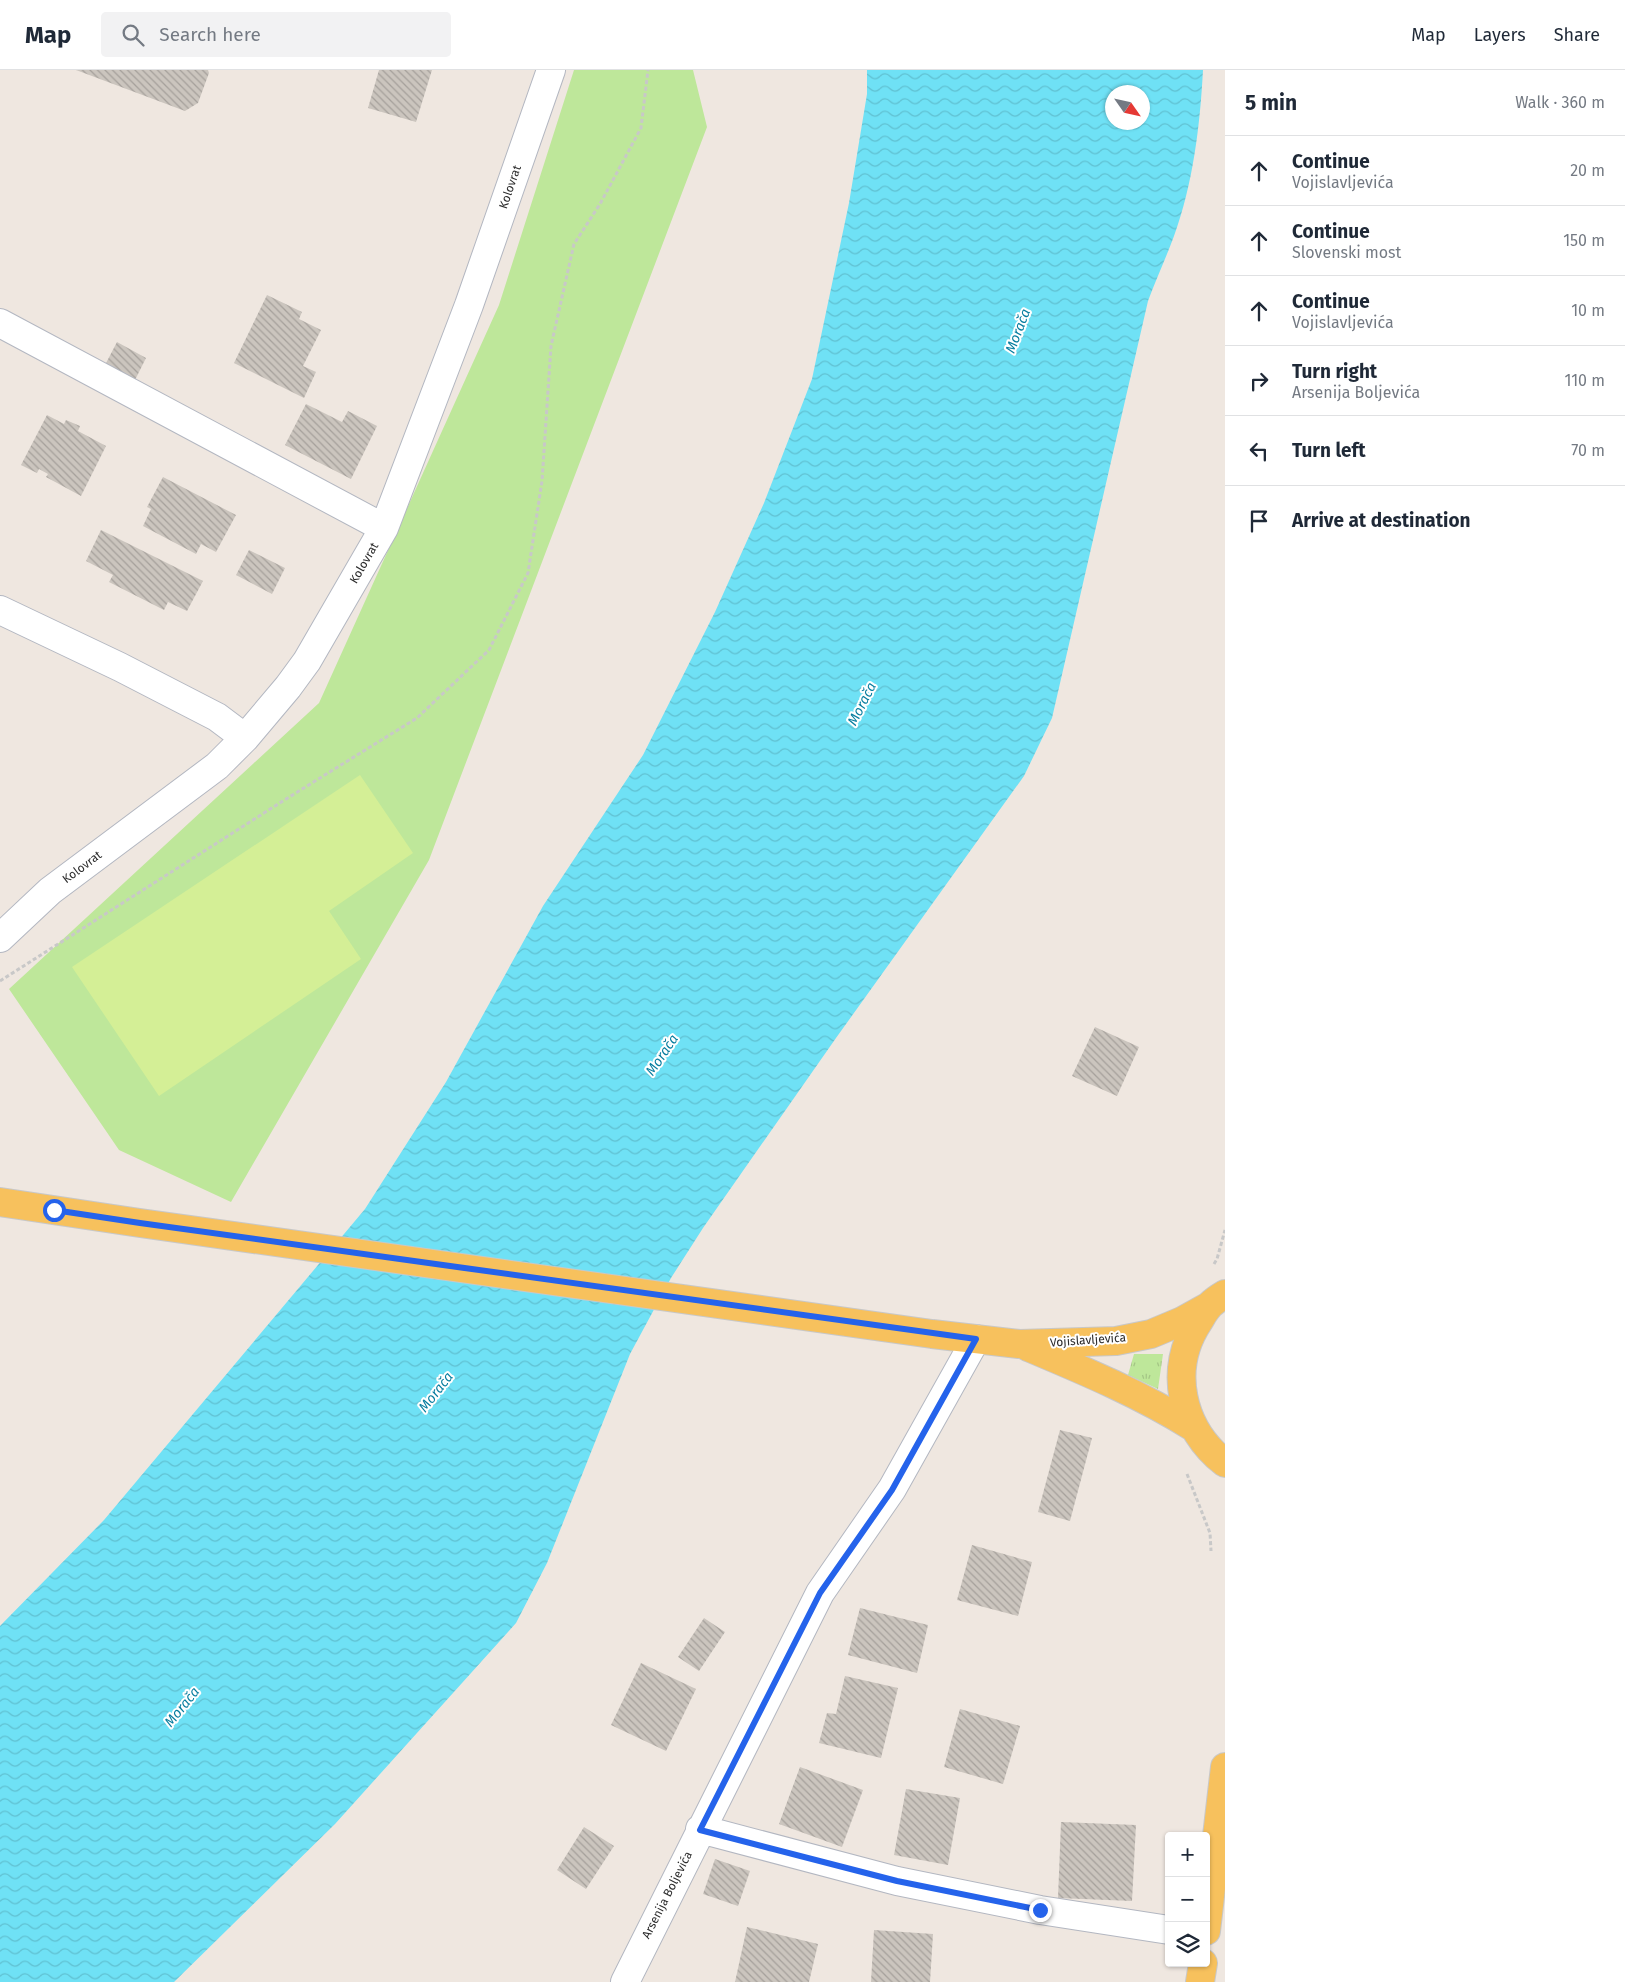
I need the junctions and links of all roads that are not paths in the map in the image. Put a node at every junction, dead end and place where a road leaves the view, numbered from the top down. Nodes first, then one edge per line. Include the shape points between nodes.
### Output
1 (551, 70) edge
2 (0, 323) edge
3 (384, 528) junction
4 (0, 610) edge
5 (246, 738) junction
6 (0, 938) edge
7 (0, 1202) edge
8 (1217, 1300) edge
9 (976, 1339) junction
10 (1019, 1344) junction
11 (1193, 1427) junction
12 (1225, 1463) edge
13 (1225, 1767) edge
14 (700, 1830) junction
15 (1207, 1922) edge
16 (1165, 1929) edge
17 (1202, 1967) edge
18 (625, 1982) edge
19 (1200, 1982) edge

1 - 3 street, Kolovrat via 469,305
2 - 3 street
3 - 5 street, Kolovrat via 307,661
4 - 5 street via 217,717
5 - 6 street, Kolovrat via 199,781 50,891
7 - 9 main road, Vojislavljevića
8 - 10 main road, Vojislavljevića via 1182,1321 1151,1334 1116,1341
8 - 11 main road via 1191,1333 1182,1364 1182,1397
9 - 10 main road, Vojislavljevića
9 - 14 street, Arsenija Boljevića via 892,1490 820,1593
10 - 11 main road, Vojislavljevića via 1107,1380 1158,1405
11 - 12 main road via 1210,1452
13 - 15 main road
14 - 16 street via 897,1881 1040,1910
14 - 18 street, Arsenija Boljevića
17 - 19 main road

